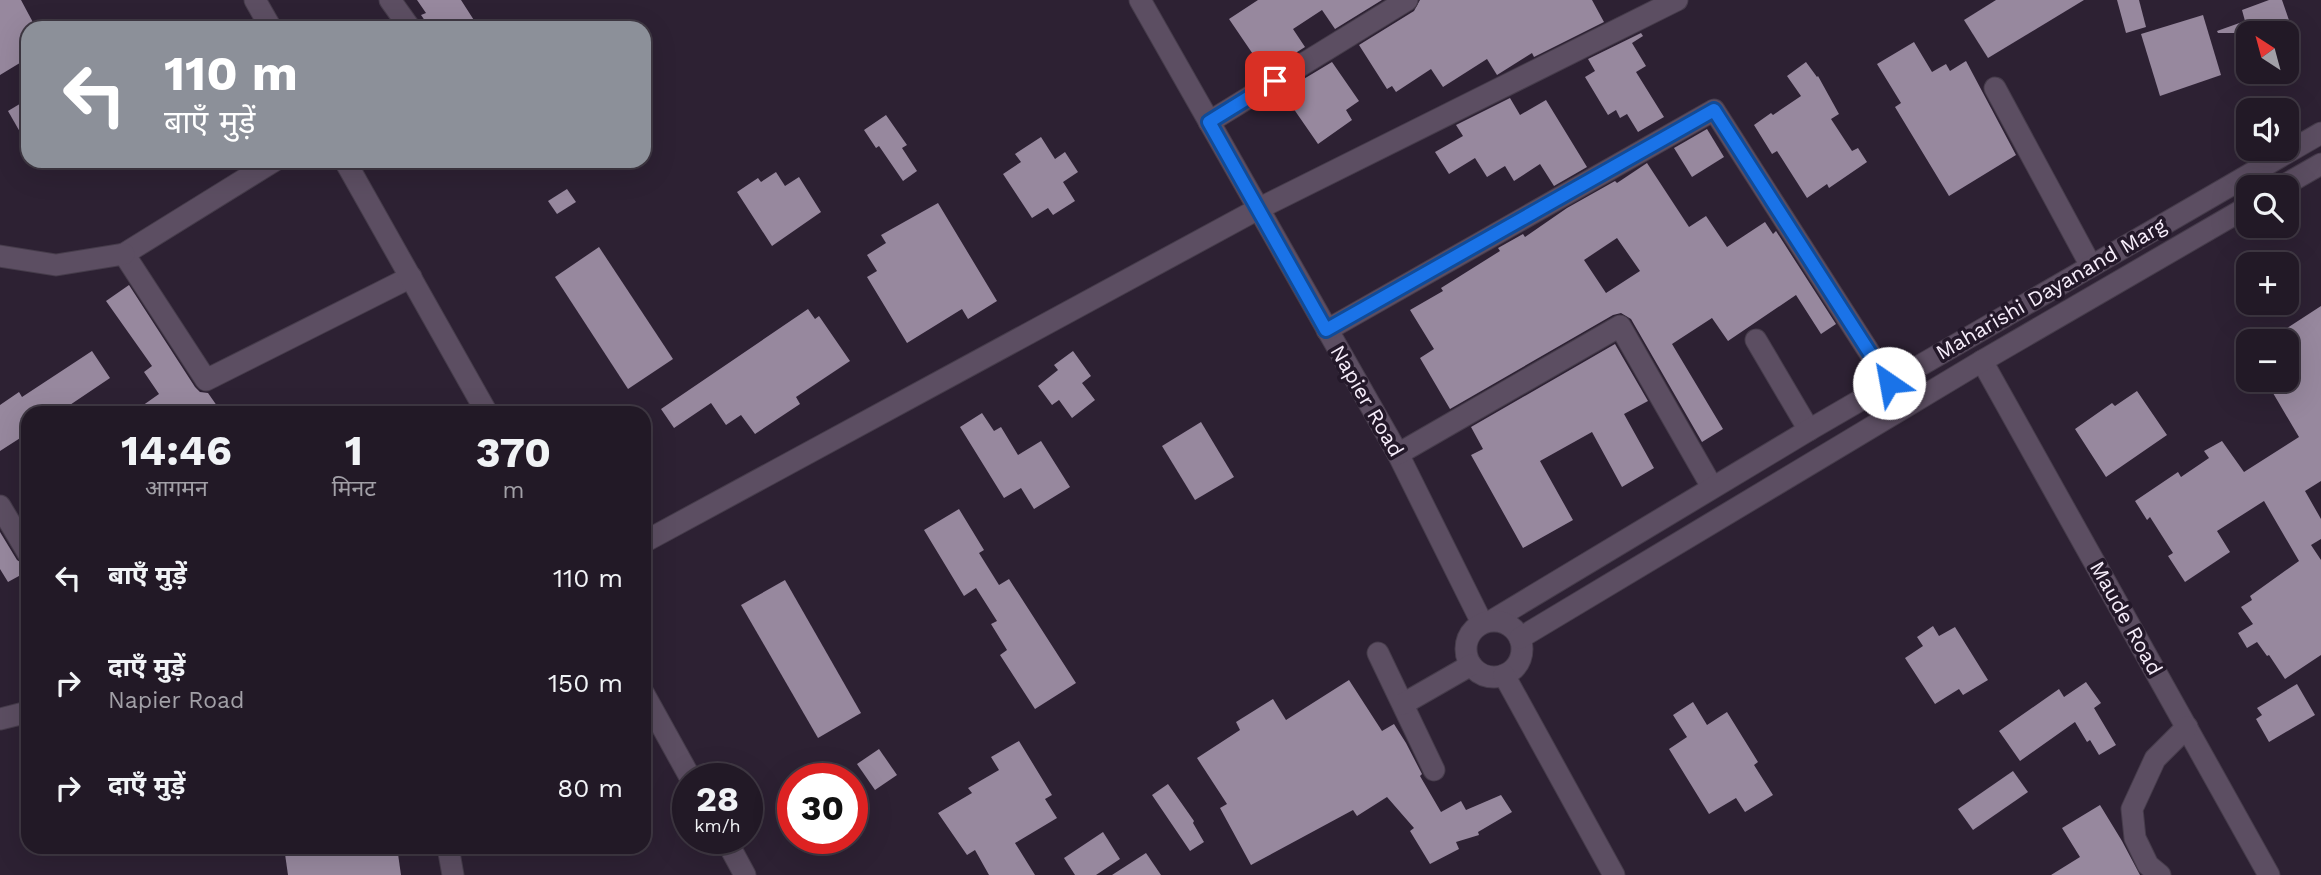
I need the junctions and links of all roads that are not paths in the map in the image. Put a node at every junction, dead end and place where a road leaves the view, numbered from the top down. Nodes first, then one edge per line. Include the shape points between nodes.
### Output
1 (256, 0) edge
2 (390, 0) edge
3 (1140, 0) edge
4 (1406, 0) edge
5 (1677, 0) edge
6 (267, 21) edge
7 (405, 21) edge
8 (1994, 88) dead end
9 (1209, 122) junction
10 (2321, 133) edge
11 (2321, 164) edge
12 (263, 168) edge
13 (349, 168) edge
14 (2299, 177) edge
15 (1258, 209) junction
16 (2236, 214) edge
17 (124, 254) junction
18 (0, 256) edge
19 (2091, 266) junction
20 (411, 277) junction
21 (1326, 330) junction
22 (1756, 340) dead end
23 (1982, 361) junction
24 (1889, 383) junction
25 (483, 406) edge
26 (1809, 429) junction
27 (1398, 454) junction
28 (1712, 487) junction
29 (0, 506) edge
30 (651, 538) edge
31 (21, 541) edge
32 (1488, 622) junction
33 (1520, 638) junction
34 (1378, 653) dead end
35 (1471, 665) junction
36 (1504, 675) junction
37 (1403, 704) junction
38 (651, 707) edge
39 (21, 714) edge
40 (0, 719) edge
41 (2187, 727) junction
42 (682, 763) edge
43 (1434, 770) dead end
44 (449, 854) edge
45 (733, 854) edge
46 (453, 875) edge
47 (745, 875) edge
48 (1615, 875) edge
49 (2160, 875) edge
50 (2269, 875) edge

1 - 6 street
2 - 7 street
3 - 9 street, Napier Road
4 - 9 street
5 - 15 street
8 - 19 street
9 - 15 street, Napier Road
10 - 19 street, Maharishi Dayanand Marg
11 - 14 street
12 - 17 street
13 - 20 street
15 - 21 street, Napier Road
15 - 30 street
16 - 23 street, Maharishi Dayanand Marg
17 - 18 street via 56,265
17 - 20 street via 206,380
19 - 24 street, Maharishi Dayanand Marg
20 - 25 street
21 - 24 street via 1714,110
21 - 27 street, Napier Road
22 - 26 street
23 - 33 street, Maharishi Dayanand Marg
23 - 41 street, Maude Road
24 - 26 street, Maharishi Dayanand Marg
26 - 28 street, Maharishi Dayanand Marg
27 - 28 street via 1620,326
27 - 32 street, Napier Road
28 - 32 street, Maharishi Dayanand Marg
29 - 31 street
32 - 33 street via 1505,622
32 - 35 street via 1473,630 1466,641
33 - 36 street via 1522,653 1516,666
34 - 37 street
35 - 36 street via 1492,677
35 - 37 street
36 - 48 street
37 - 43 street
38 - 42 street
39 - 40 street
41 - 49 street via 2155,759 2132,809 2134,838 2148,865
41 - 50 street, Maude Road
44 - 46 street
45 - 47 street

